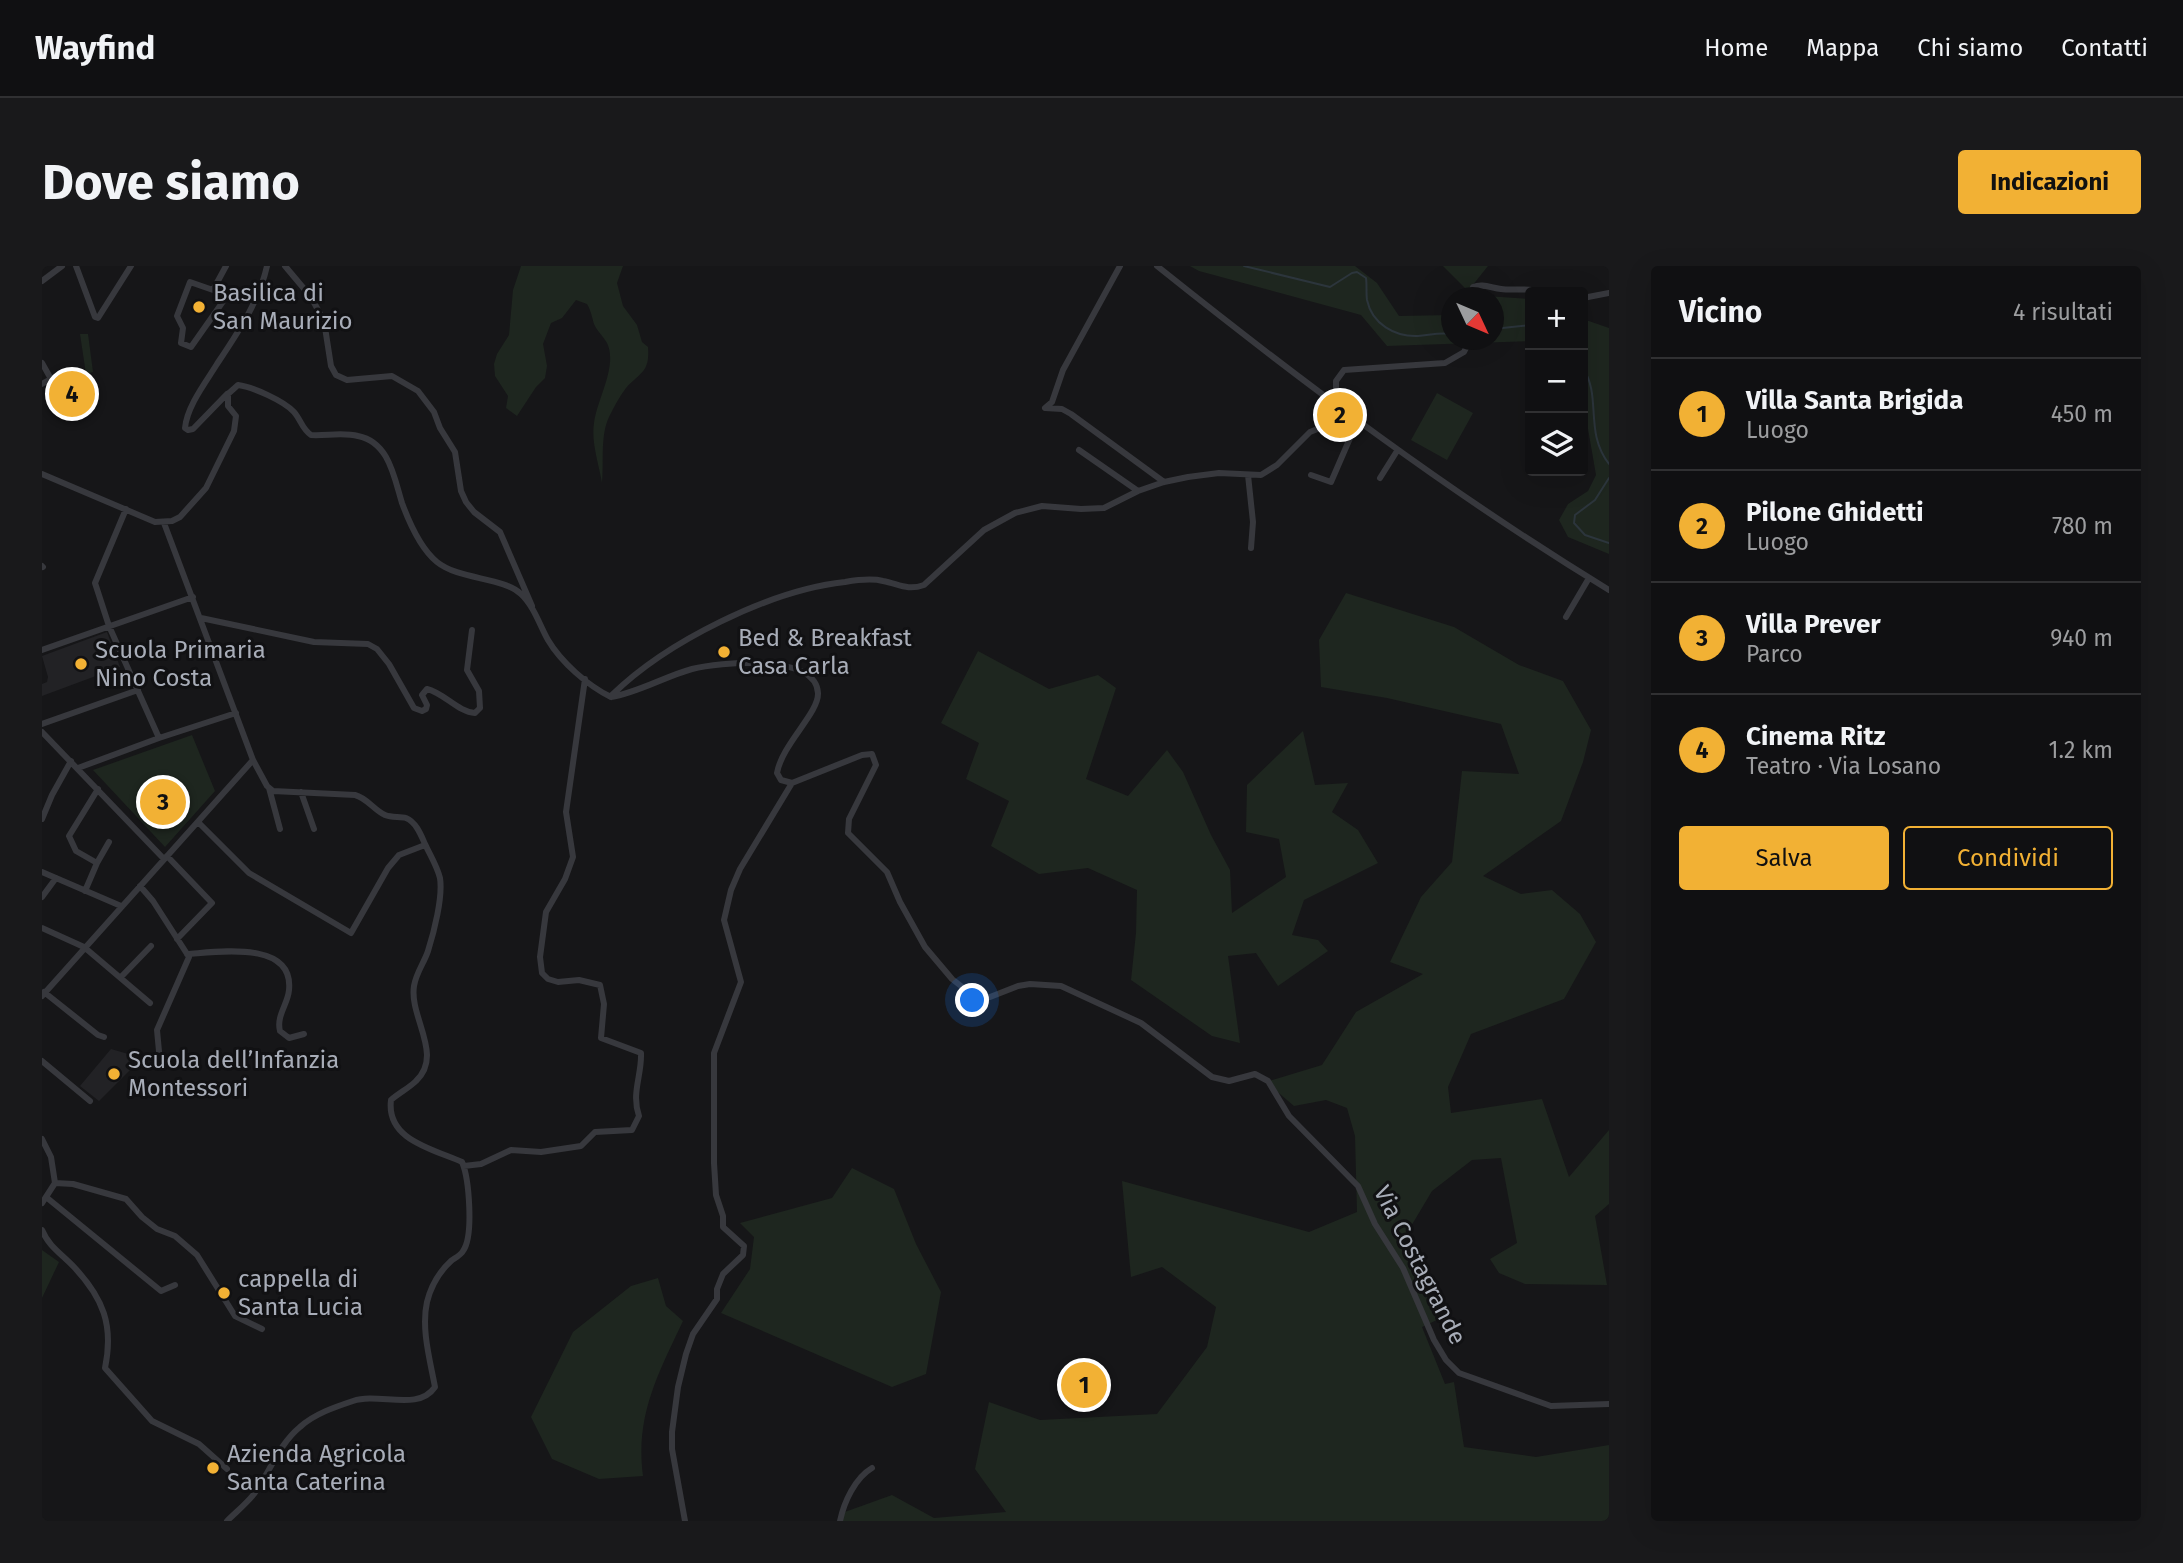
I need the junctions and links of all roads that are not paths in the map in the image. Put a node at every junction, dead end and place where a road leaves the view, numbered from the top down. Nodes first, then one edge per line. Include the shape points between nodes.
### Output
1 (62, 266) edge
2 (76, 266) edge
3 (131, 266) edge
4 (226, 266) edge
5 (267, 266) edge
6 (285, 266) edge
7 (1120, 266) edge
8 (1157, 266) edge
9 (42, 281) edge
10 (1473, 287) edge
11 (1491, 287) edge
12 (1504, 289) edge
13 (1525, 289) edge
14 (229, 293) dead end
15 (1609, 293) edge
16 (1588, 297) edge
17 (1465, 350) edge
18 (42, 363) edge
19 (42, 384) edge
20 (228, 394) junction
21 (1336, 406) junction
22 (1350, 416) junction
23 (1357, 422) junction
24 (1079, 450) dead end
25 (1397, 451) junction
26 (42, 474) edge
27 (1311, 474) dead end
28 (1248, 475) junction
29 (1380, 478) dead end
30 (1164, 482) junction
31 (1138, 491) junction
32 (126, 509) junction
33 (164, 523) junction
34 (1251, 548) dead end
35 (1590, 578) junction
36 (1609, 590) edge
37 (193, 597) junction
38 (535, 614) junction
39 (1566, 617) dead end
40 (201, 618) junction
41 (109, 626) junction
42 (472, 630) dead end
43 (42, 650) edge
44 (585, 679) junction
45 (138, 690) junction
46 (611, 697) junction
47 (236, 713) junction
48 (42, 724) edge
49 (42, 732) edge
50 (159, 738) junction
51 (42, 743) edge
52 (51, 743) junction
53 (253, 760) junction
54 (71, 761) junction
55 (78, 768) junction
56 (792, 783) junction
57 (269, 788) junction
58 (98, 789) junction
59 (301, 792) junction
60 (42, 819) edge
61 (198, 822) junction
62 (314, 829) dead end
63 (280, 830) dead end
64 (110, 842) dead end
65 (425, 845) junction
66 (166, 857) junction
67 (97, 863) junction
68 (42, 872) edge
69 (56, 878) junction
70 (140, 886) junction
71 (85, 891) junction
72 (42, 897) edge
73 (121, 906) junction
74 (42, 928) edge
75 (177, 939) junction
76 (151, 946) dead end
77 (84, 947) junction
78 (187, 954) junction
79 (121, 977) junction
80 (43, 993) edge
81 (150, 1003) dead end
82 (304, 1034) dead end
83 (104, 1037) dead end
84 (42, 1061) edge
85 (160, 1062) dead end
86 (90, 1101) dead end
87 (42, 1139) edge
88 (464, 1166) junction
89 (55, 1183) junction
90 (44, 1200) edge
91 (42, 1230) edge
92 (175, 1285) dead end
93 (262, 1329) dead end
94 (1609, 1404) edge
95 (873, 1468) dead end
96 (226, 1469) dead end
97 (227, 1521) edge
98 (685, 1521) edge
99 (840, 1521) edge

1 - 9 street
2 - 3 street via 98,318
4 - 14 street via 213,290 190,282 177,316 183,328 181,343 191,347
5 - 20 street via 251,309 206,380 185,428 194,429
6 - 38 street via 324,321 336,374 346,380 392,376 418,391 434,412 455,452 466,502 500,533
7 - 30 street via 1045,408 1071,414
8 - 21 street
10 - 11 street
12 - 13 street
15 - 16 street
17 - 21 street via 1445,363 1344,370 1336,381
18 - 19 street via 51,379
20 - 33 street via 236,423 212,478 187,512
20 - 38 street via 243,386 287,405 311,435 358,435 376,443 390,465 415,530 438,562 521,594
21 - 22 street
22 - 23 street
22 - 28 street via 1310,432 1266,473
23 - 25 street
23 - 27 street via 1331,482
24 - 31 street
25 - 29 street
25 - 35 street
26 - 32 street
28 - 30 street via 1219,473
28 - 34 street
30 - 31 street
31 - 46 street via 1104,508 1042,506 1015,513 984,530 924,585 840,582 755,606 674,649 628,679
32 - 33 street
32 - 41 street via 95,579
33 - 37 street
35 - 36 street
35 - 39 street
37 - 40 street
37 - 41 street
38 - 44 street via 554,649
40 - 42 street via 314,642 368,644 377,649 414,708 422,711 427,705 422,695 427,690 468,712 480,708 479,691 467,670
40 - 47 street
41 - 43 street
41 - 45 street
44 - 46 street
44 - 88 street via 566,812 573,857 545,912 541,967 548,979 600,985 604,1004 601,1038 641,1053 635,1089 639,1116 632,1130 595,1132 581,1146 541,1152 512,1150
45 - 48 street
45 - 50 street
46 - 56 street via 710,665 774,665 804,672 815,681 818,695 779,763 780,780
47 - 50 street
47 - 53 street
49 - 52 street
50 - 55 street
51 - 52 street
52 - 54 street
53 - 57 street
53 - 61 street
54 - 55 street
54 - 60 street
55 - 58 street
56 - 94 street, Via Costagrande via 873,754 876,765 849,819 848,832 887,872 918,936 965,992 982,999 1030,984 1061,986 1141,1023 1212,1077 1229,1081 1255,1074 1263,1077 1289,1116 1358,1186 1403,1268 1434,1340 1459,1373 1551,1406
56 - 98 street via 740,869 724,920 741,982 714,1053 714,1163 723,1227 744,1246 743,1255 723,1274 717,1298 693,1334 678,1387 672,1432
57 - 59 street
57 - 63 street
58 - 66 street
58 - 67 street via 69,836 76,851
59 - 62 street
59 - 65 street via 360,796 387,816 407,818
61 - 65 street via 249,873 351,933 388,868 399,855
61 - 66 street
64 - 67 street
65 - 88 street via 440,882 437,914 414,985 414,1006 428,1057 416,1081 391,1100 389,1112 409,1139
66 - 70 street
66 - 75 street via 212,903
67 - 71 street
68 - 69 street
69 - 71 street
69 - 72 street
70 - 73 street
70 - 75 street
71 - 73 street
73 - 77 street
74 - 77 street
75 - 78 street
76 - 79 street
77 - 79 street
77 - 80 street
78 - 82 street via 255,952 281,963 289,986 280,1031 289,1038
78 - 85 street via 187,965 157,1030
79 - 81 street
80 - 83 street
84 - 86 street
87 - 89 street via 51,1157
88 - 97 street via 469,1238 463,1251 435,1279 427,1302 425,1327 435,1387 422,1399 356,1400 310,1419 293,1432 250,1499
89 - 90 street
89 - 93 street via 126,1199 142,1217 197,1255 235,1317
90 - 92 street via 161,1291
91 - 96 street via 47,1242 100,1299 108,1335 105,1368 152,1422 199,1444
95 - 99 street via 851,1492

